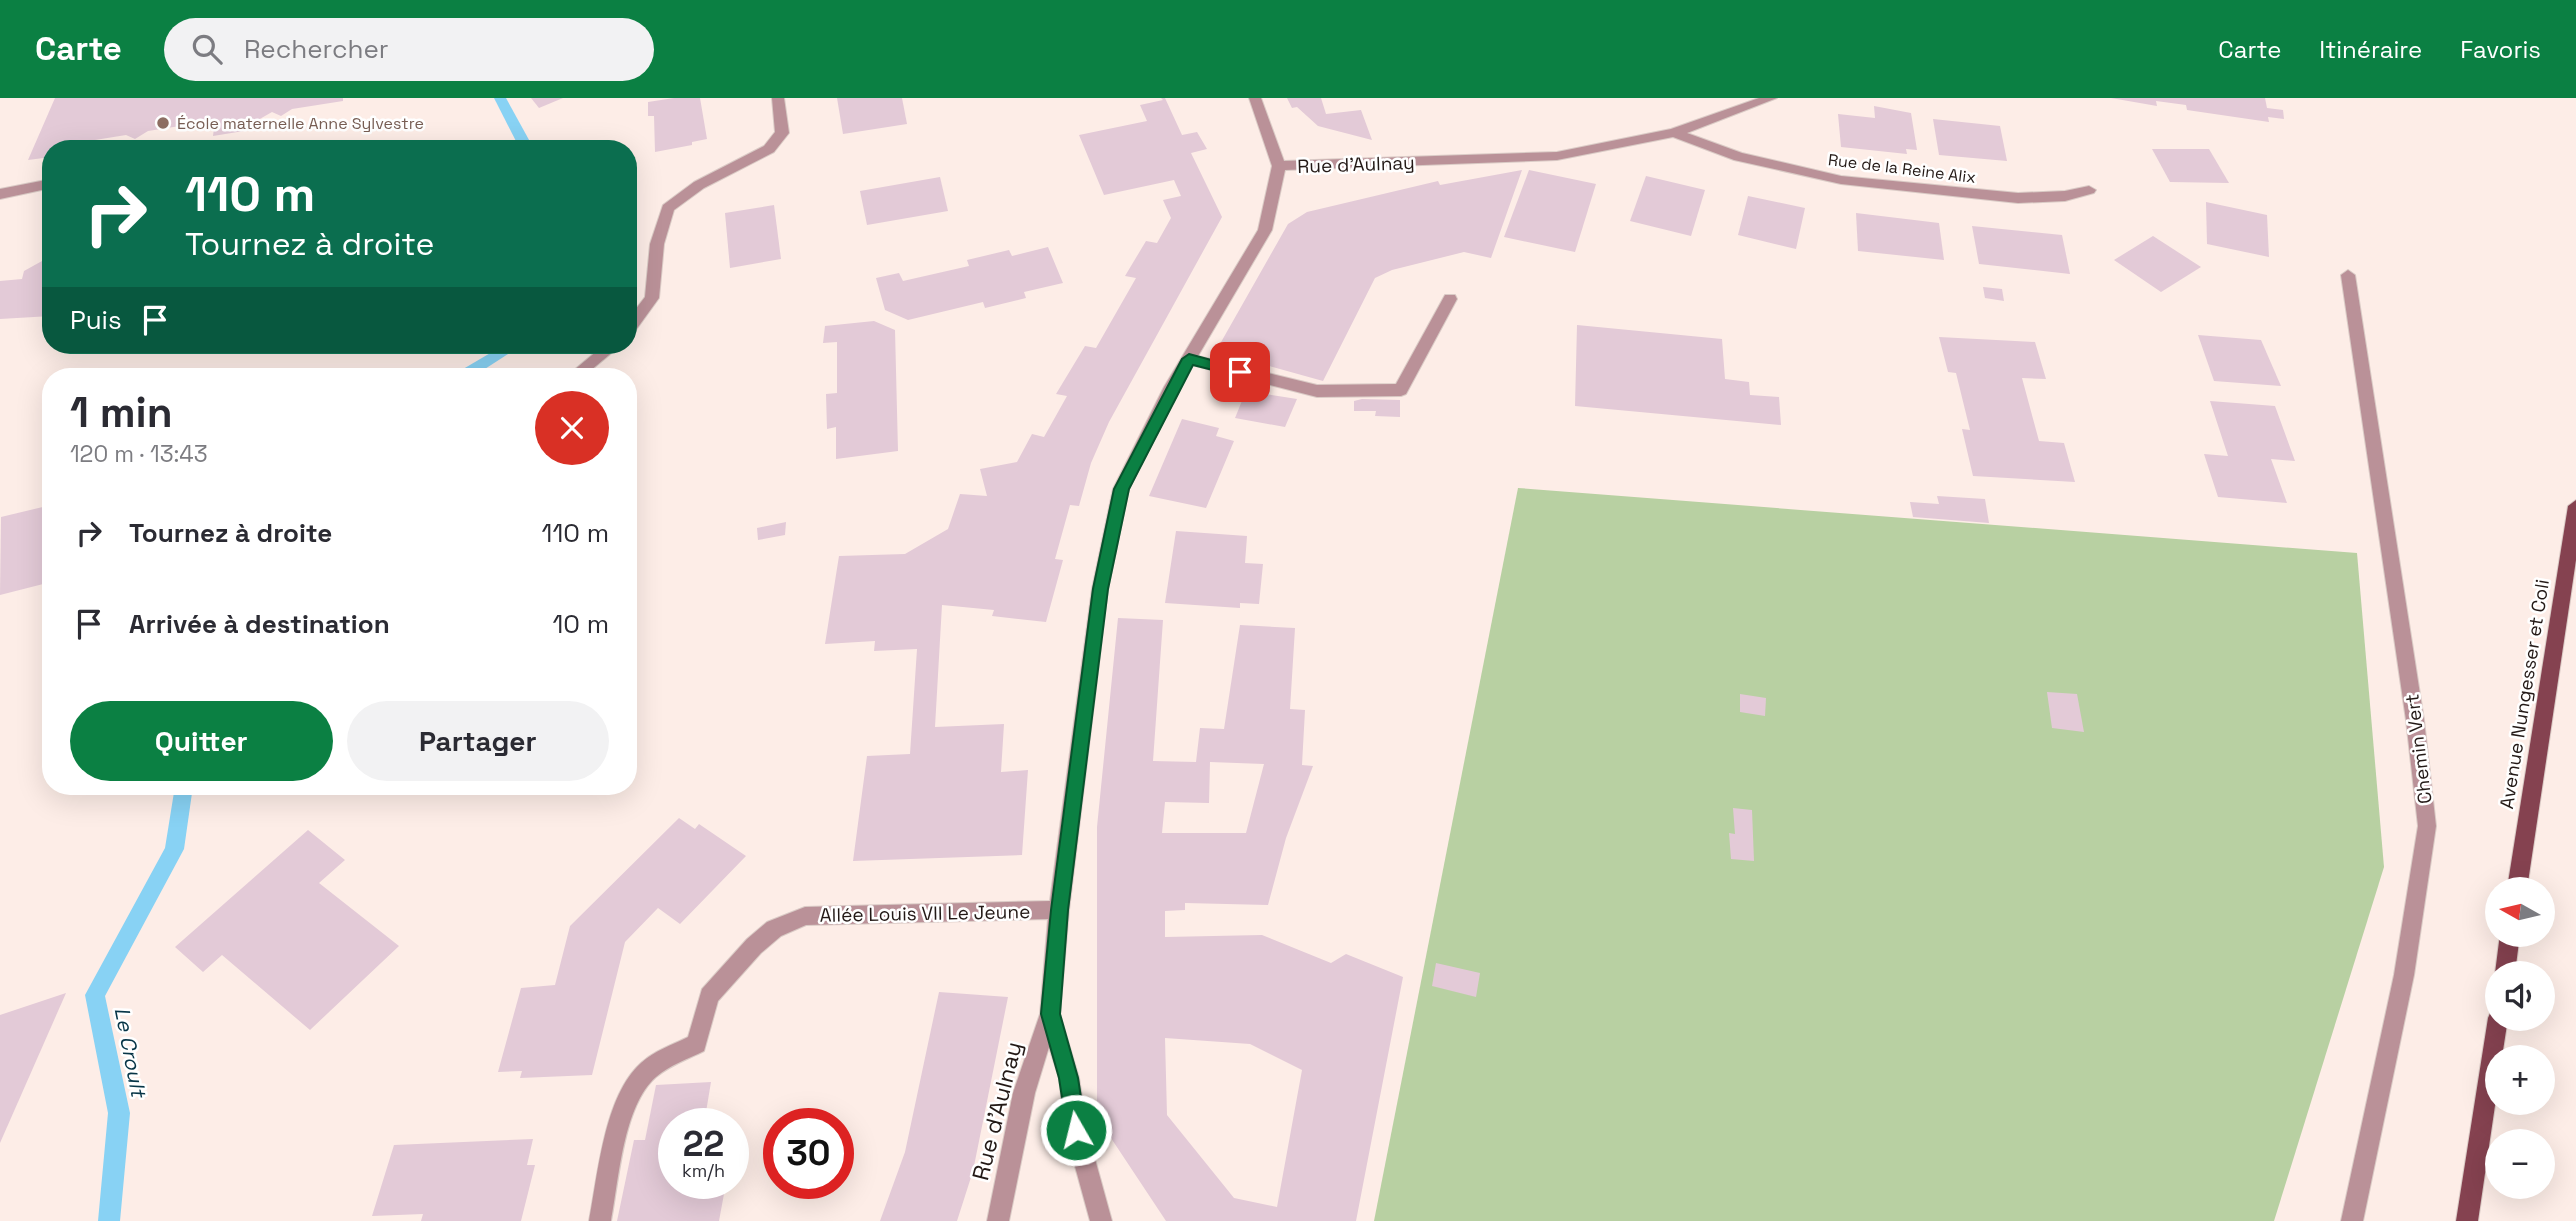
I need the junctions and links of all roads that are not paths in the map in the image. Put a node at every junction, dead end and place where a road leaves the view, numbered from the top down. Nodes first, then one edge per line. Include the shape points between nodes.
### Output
1 (778, 98) edge
2 (1255, 98) edge
3 (1771, 98) edge
4 (1674, 133) junction
5 (1279, 166) junction
6 (42, 185) edge
7 (2089, 190) dead end
8 (0, 194) edge
9 (2348, 275) dead end
10 (1450, 299) dead end
11 (637, 318) edge
12 (602, 354) edge
13 (1189, 359) junction
14 (584, 368) edge
15 (2576, 506) edge
16 (2519, 877) edge
17 (1059, 910) junction
18 (1051, 1014) junction
19 (2496, 1031) edge
20 (600, 1221) edge
21 (998, 1221) edge
22 (1101, 1221) edge
23 (2352, 1221) edge
24 (2467, 1221) edge

1 - 11 street via 782,133 769,149 699,185 668,208 657,244 652,298
2 - 5 street
3 - 4 street, Rue d'Aulnay
4 - 5 street, Rue d'Aulnay via 1557,156
4 - 7 street, Rue de la Reine Alix via 1740,157 1841,180 2018,198
5 - 13 street, Rue d'Aulnay via 1265,230
6 - 8 street
9 - 23 street, Chemin Vert via 2427,826 2404,975
10 - 13 street via 1401,390 1317,391
12 - 14 street
13 - 17 street, Rue d'Aulnay via 1121,489 1100,589
15 - 16 main road, Avenue Nungesser et Coli
17 - 18 street, Rue d'Aulnay
17 - 20 street, Allée Louis VII Le Jeune via 805,916 774,929 709,996 697,1044 646,1071 631,1093
18 - 21 street, Rue d'Aulnay via 1024,1093
18 - 22 street, Rue d'Aulnay
19 - 24 main road

